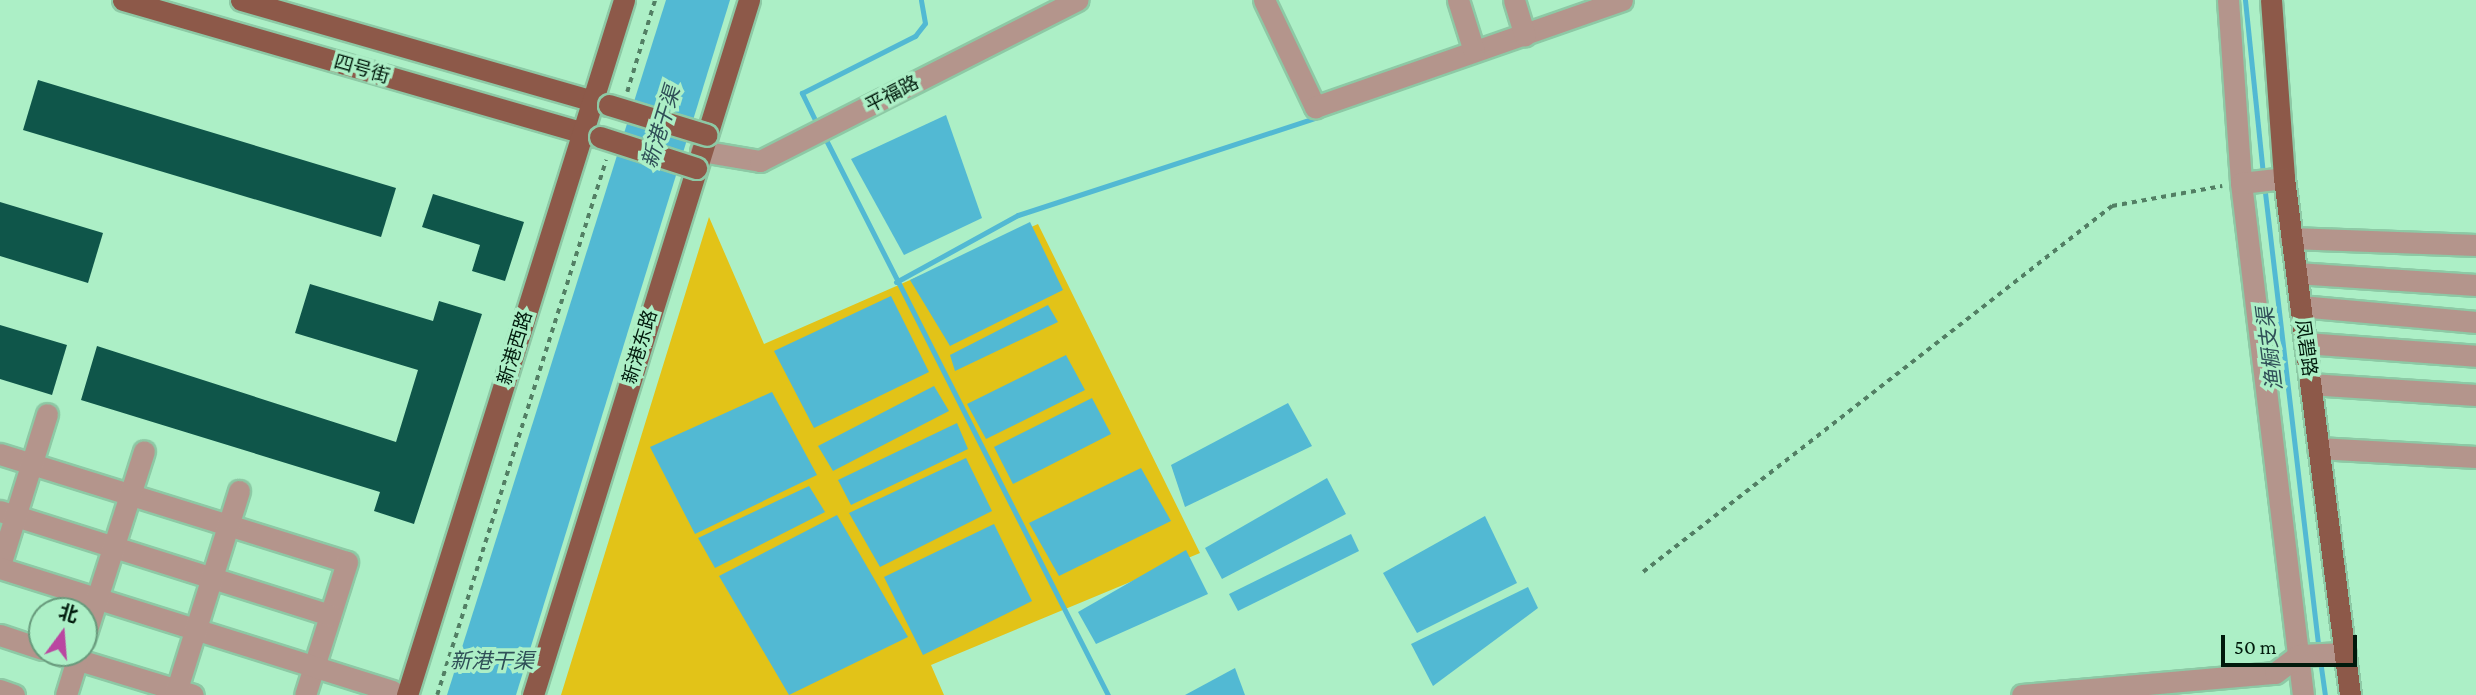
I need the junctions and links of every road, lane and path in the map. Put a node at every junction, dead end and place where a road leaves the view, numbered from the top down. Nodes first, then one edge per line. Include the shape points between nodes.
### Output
1 (123, 0) edge
2 (241, 0) edge
3 (624, 0) edge
4 (655, 0) edge
5 (749, 0) edge
6 (1077, 0) edge
7 (1264, 0) edge
8 (1458, 0) edge
9 (1514, 0) edge
10 (1622, 0) edge
11 (2228, 0) edge
12 (2271, 0) edge
13 (1525, 35) junction
14 (1475, 51) junction
15 (616, 105) junction
16 (603, 147) junction
17 (702, 151) junction
18 (2284, 178) junction
19 (2241, 183) junction
20 (2291, 238) junction
21 (2476, 245) edge
22 (2296, 273) junction
23 (2476, 285) edge
24 (2300, 306) junction
25 (2476, 322) edge
26 (2305, 343) junction
27 (2476, 356) edge
28 (2311, 384) junction
29 (2476, 394) edge
30 (47, 414) dead end
31 (2318, 448) junction
32 (144, 451) dead end
33 (0, 454) edge
34 (2476, 457) edge
35 (31, 464) junction
36 (239, 491) dead end
37 (130, 495) junction
38 (8, 513) edge
39 (228, 527) junction
40 (113, 547) junction
41 (0, 567) edge
42 (1643, 572) dead end
43 (212, 579) junction
44 (91, 597) edge
45 (98, 597) edge
46 (98, 599) edge
47 (330, 615) junction
48 (196, 629) junction
49 (0, 635) edge
50 (28, 644) edge
51 (2345, 653) junction
52 (2299, 655) junction
53 (98, 663) edge
54 (75, 667) edge
55 (313, 667) junction
56 (0, 690) edge
57 (2137, 690) edge
58 (182, 693) edge
59 (399, 693) edge
60 (14, 695) edge
61 (66, 695) edge
62 (304, 695) edge
63 (437, 695) edge
64 (533, 695) edge
65 (2022, 695) edge
66 (2303, 695) edge
67 (2350, 695) edge

1 - 16 main road, 四号街
2 - 15 main road, 四号街
3 - 59 main road, 新港西路
4 - 15 path
5 - 17 main road, 新港东路
6 - 17 street, 平福路 via 760,161
7 - 14 street via 1315,107
8 - 14 street
9 - 13 street
10 - 13 street
11 - 19 street
12 - 18 main road, 凤碧路
13 - 14 street
15 - 17 main road, 四号街, bridge
16 - 17 main road, 四号街, bridge
16 - 63 path
17 - 64 main road, 新港东路
18 - 19 street
18 - 20 main road, 凤碧路
19 - 42 path via 2112,206
19 - 52 street
20 - 21 street
20 - 22 main road, 凤碧路
22 - 23 street
22 - 24 main road, 凤碧路
24 - 25 street
24 - 26 main road, 凤碧路
26 - 27 street
26 - 28 main road, 凤碧路
28 - 29 street
28 - 31 main road, 凤碧路
30 - 35 street
31 - 34 street
31 - 51 main road, 凤碧路
32 - 37 street
33 - 35 street
35 - 37 street
35 - 38 street
36 - 39 street
37 - 39 street
37 - 40 street
38 - 40 street
38 - 41 street
39 - 43 street
39 - 47 street via 347,562
40 - 43 street
40 - 45 street
41 - 44 street
43 - 47 street
43 - 48 street
46 - 48 street
47 - 55 street
48 - 55 street
48 - 58 street
49 - 50 street
51 - 52 street
51 - 67 main road, 凤碧路
52 - 57 street via 2275,673
52 - 66 street
53 - 58 street
54 - 61 street
55 - 59 street
55 - 62 street
56 - 60 street
57 - 65 street

